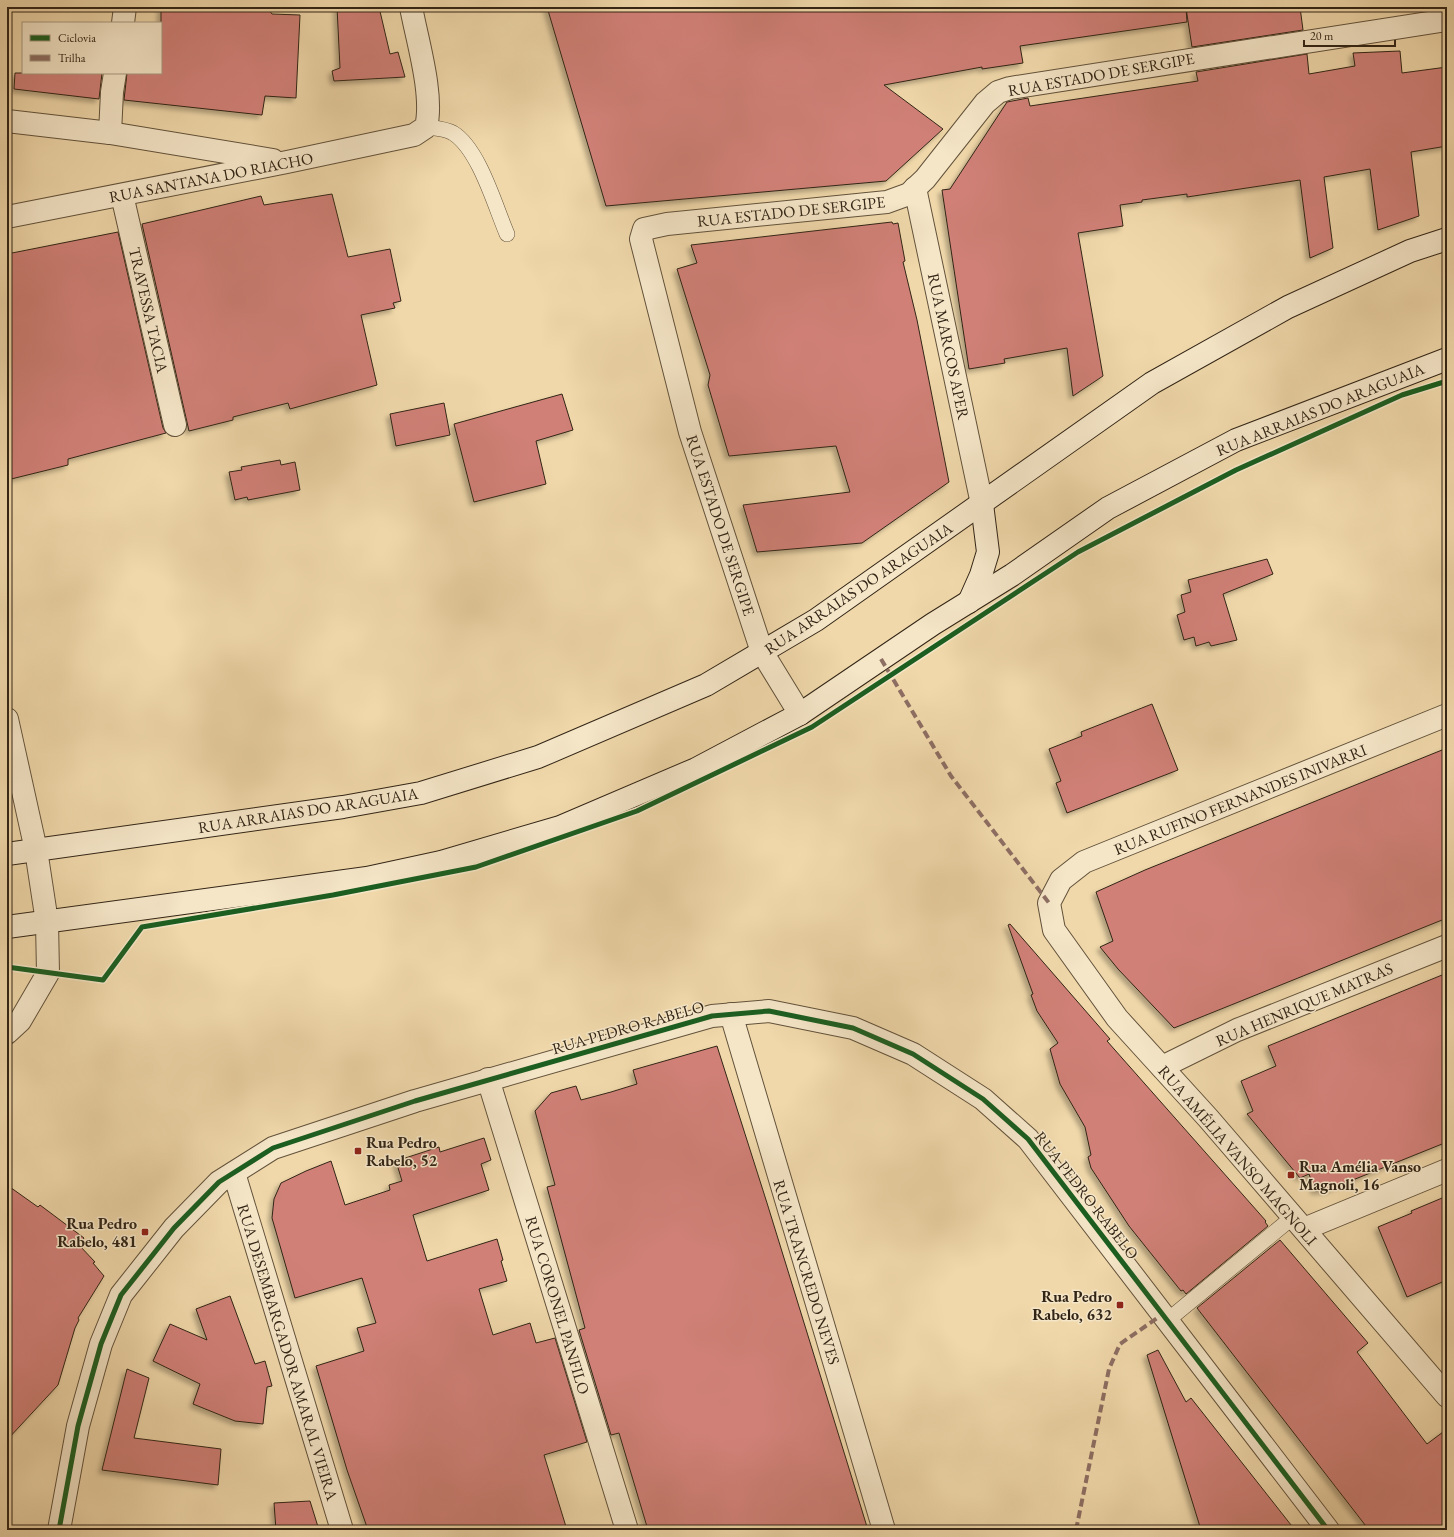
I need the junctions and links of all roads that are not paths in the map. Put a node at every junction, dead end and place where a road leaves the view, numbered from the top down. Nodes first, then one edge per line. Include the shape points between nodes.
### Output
1 (125, 7) edge
2 (411, 7) edge
3 (1447, 20) edge
4 (123, 22) edge
5 (115, 74) edge
6 (7, 121) edge
7 (420, 131) junction
8 (110, 133) junction
9 (287, 162) junction
10 (915, 188) junction
11 (122, 195) junction
12 (7, 216) edge
13 (507, 234) dead end
14 (1447, 239) edge
15 (1447, 358) edge
16 (175, 425) dead end
17 (982, 504) junction
18 (969, 602) junction
19 (762, 652) junction
20 (800, 714) junction
21 (1447, 715) edge
22 (7, 718) edge
23 (36, 850) junction
24 (7, 854) edge
25 (1049, 903) joint
26 (47, 922) junction
27 (7, 927) edge
28 (1447, 946) edge
29 (731, 1014) junction
30 (7, 1034) edge
31 (1162, 1067) junction
32 (488, 1079) junction
33 (1447, 1170) edge
34 (234, 1173) junction
35 (1298, 1223) junction
36 (1168, 1320) junction
37 (1447, 1396) edge
38 (59, 1530) edge
39 (342, 1530) edge
40 (627, 1530) edge
41 (884, 1530) edge
42 (1328, 1530) edge

1 - 4 street
2 - 7 street via 428,96 428,119
3 - 10 street, RUA ESTADO DE SERGIPE via 998,92 985,103
5 - 8 street
6 - 8 street
7 - 9 street, RUA SANTANA DO RIACHO
7 - 13 lane via 452,132 465,144 477,162
8 - 9 street
9 - 11 street, RUA SANTANA DO RIACHO
10 - 17 street, RUA MARCOS APER
10 - 19 street, RUA ESTADO DE SERGIPE via 909,194 887,202 667,224 649,227 642,232 641,239 690,432
11 - 12 street, RUA SANTANA DO RIACHO
11 - 16 street, TRAVESSA TACIA
14 - 17 street, RUA ARRAIAS DO ARAGUAIA via 1410,251 1288,307 1159,380
15 - 18 street, RUA ARRAIAS DO ARAGUAIA via 1236,440 1108,508
17 - 18 street, RUA MARCOS APER via 988,552
17 - 19 street, RUA ARRAIAS DO ARAGUAIA via 816,620
18 - 20 street, RUA ARRAIAS DO ARAGUAIA
19 - 20 street, RUA ESTADO DE SERGIPE
19 - 23 street, RUA ARRAIAS DO ARAGUAIA via 706,685 538,757 421,793 343,807
20 - 26 street, RUA ARRAIAS DO ARAGUAIA via 696,769 560,827 441,862 367,878
21 - 25 street, RUA RUFINO FERNANDES INIVARRI via 1084,862 1061,880
22 - 23 street
23 - 24 street, RUA ARRAIAS DO ARAGUAIA
23 - 26 street
25 - 31 street, RUA AMÉLIA VANSO MAGNOLI via 1054,930 1117,1018
26 - 27 street, RUA ARRAIAS DO ARAGUAIA
26 - 30 street via 48,973 20,1021
28 - 31 street, RUA HENRIQUE MATRAS via 1236,1030
29 - 32 street, RUA PEDRO RABELO via 712,1016
29 - 36 street, RUA PEDRO RABELO via 769,1011 853,1028 913,1054 983,1100 1028,1139
29 - 41 street, RUA TRANCREDO NEVES
31 - 35 street, RUA AMÉLIA VANSO MAGNOLI
32 - 34 street, RUA PEDRO RABELO via 415,1100 273,1148
32 - 40 street, RUA CORONEL PANFILO
33 - 35 street
34 - 38 street, RUA PEDRO RABELO via 219,1182 174,1228 121,1295 100,1344 78,1426
34 - 39 street, RUA DESEMBARGADOR AMARAL VIEIRA
35 - 36 lane
35 - 37 street, RUA AMÉLIA VANSO MAGNOLI
36 - 42 street, RUA PEDRO RABELO

